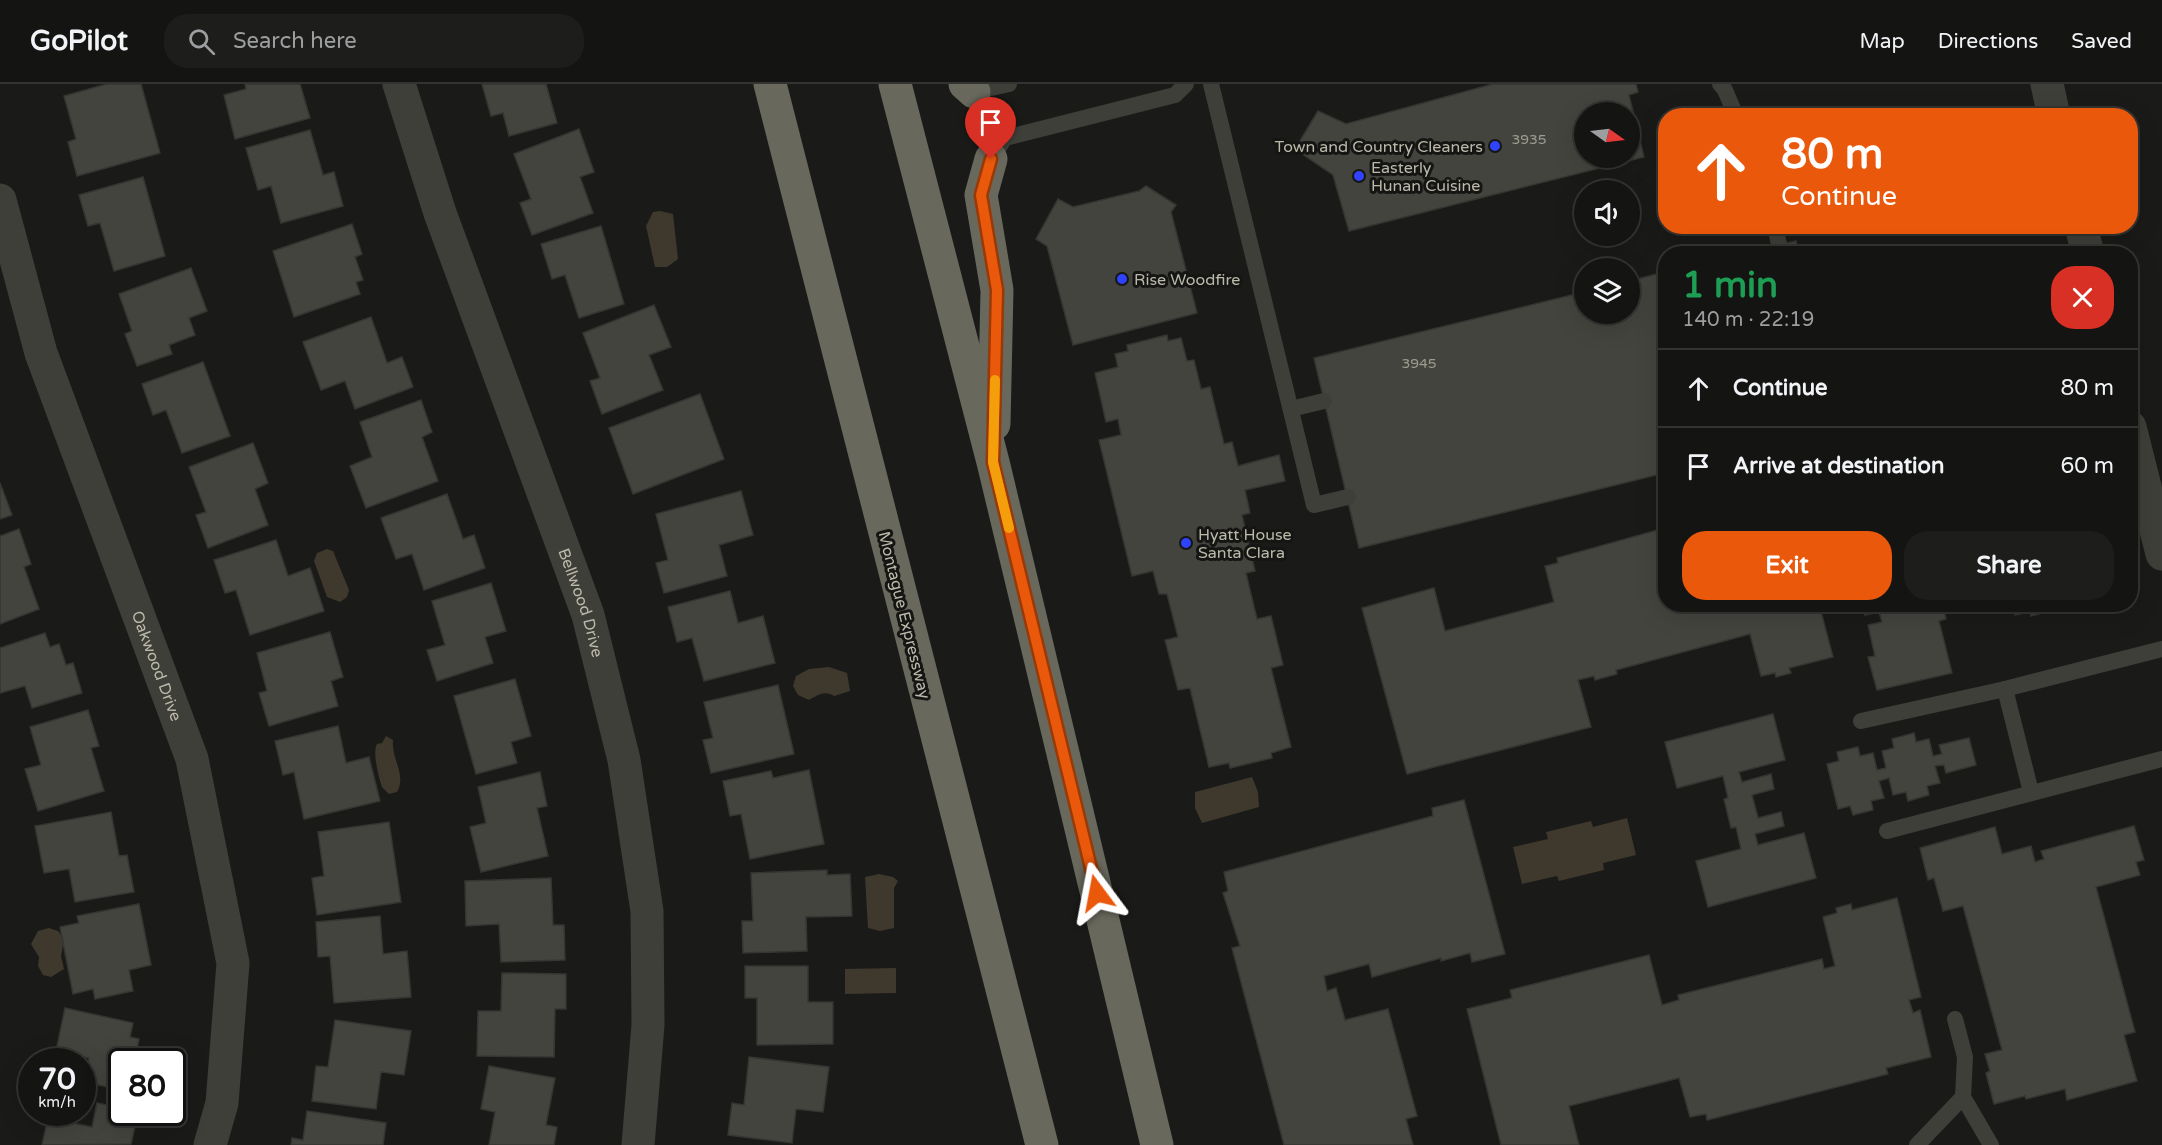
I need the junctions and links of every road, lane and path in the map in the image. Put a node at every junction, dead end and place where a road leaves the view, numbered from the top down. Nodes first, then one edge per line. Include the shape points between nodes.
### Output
1 (399, 84) edge
2 (770, 84) edge
3 (895, 84) edge
4 (1009, 84) edge
5 (1186, 84) edge
6 (1210, 84) edge
7 (1720, 84) edge
8 (2047, 84) edge
9 (969, 88) edge
10 (1732, 108) edge
11 (2052, 108) edge
12 (991, 159) joint
13 (0, 200) edge
14 (1324, 401) dead end
15 (1291, 409) junction
16 (2138, 459) edge
17 (993, 462) junction
18 (1348, 497) dead end
19 (2162, 554) edge
20 (2162, 649) edge
21 (2005, 688) junction
22 (1861, 721) dead end
23 (2162, 759) edge
24 (2031, 792) junction
25 (1887, 831) dead end
26 (1955, 1019) dead end
27 (1963, 1097) junction
28 (1158, 1144) edge
29 (210, 1145) edge
30 (638, 1145) edge
31 (1042, 1145) edge
32 (1917, 1145) edge
33 (1991, 1145) edge

1 - 30 street, Bellwood Drive via 440,213 588,615 624,760 647,911 648,1025
2 - 31 highway, Montague Expressway
3 - 17 highway
4 - 9 lane
5 - 12 lane via 1175,95 1005,138
6 - 15 lane
7 - 10 lane
8 - 11 street
12 - 17 highway via 981,195 997,290
13 - 29 street, Oakwood Drive via 41,353 192,759 232,963 222,1103
14 - 15 lane
15 - 18 lane via 1314,505
16 - 19 street
17 - 28 highway
20 - 21 lane
21 - 22 lane
21 - 24 lane
23 - 24 lane
24 - 25 lane
26 - 27 lane via 1965,1057
27 - 32 lane
27 - 33 lane

